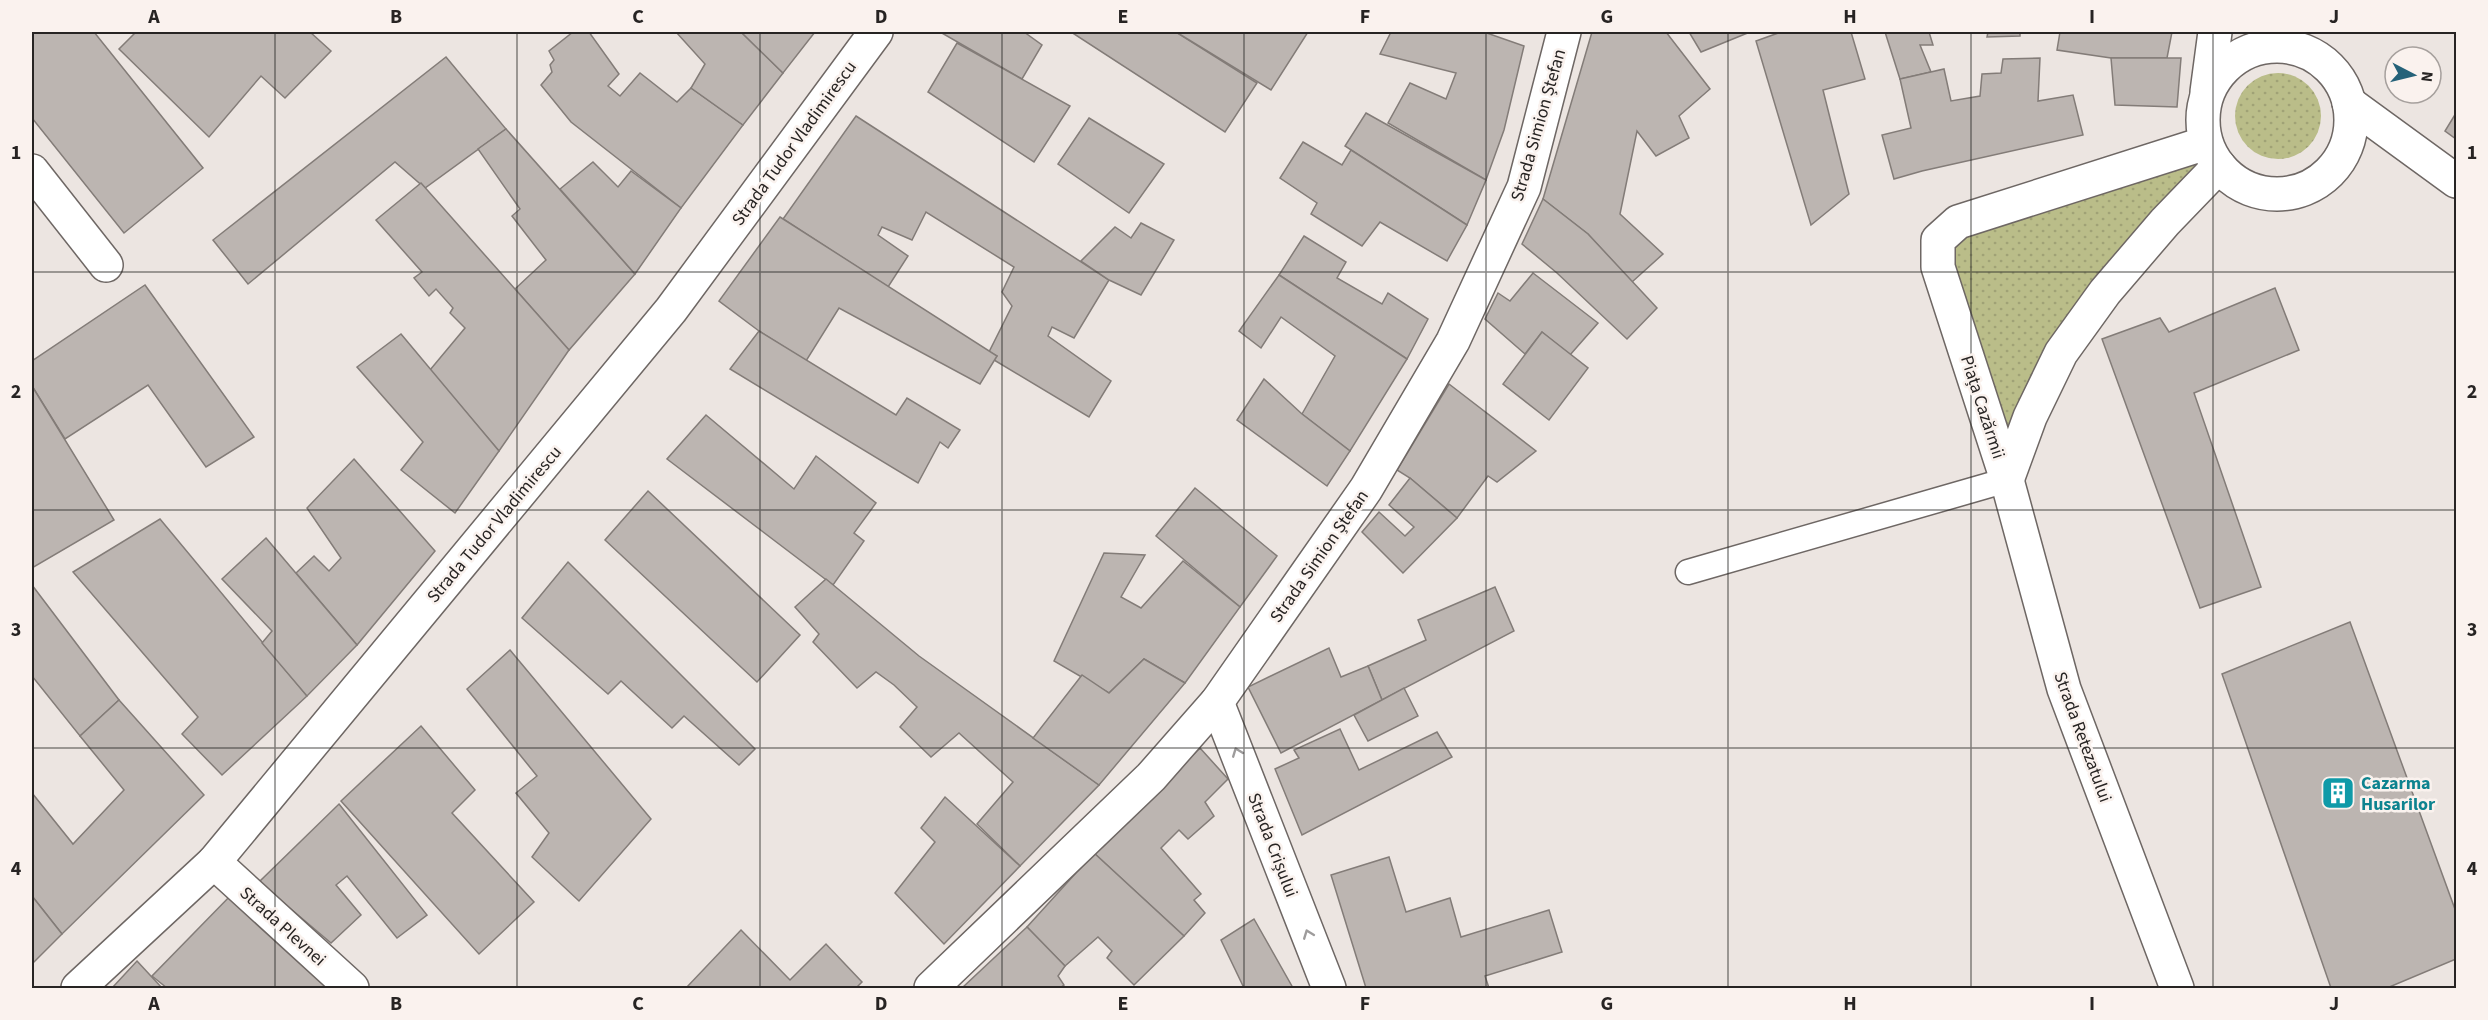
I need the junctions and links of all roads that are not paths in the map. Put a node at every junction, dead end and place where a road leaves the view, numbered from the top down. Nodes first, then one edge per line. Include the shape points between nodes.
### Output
1 (876, 32) edge
2 (1564, 32) edge
3 (2215, 32) edge
4 (2286, 39) edge
5 (2206, 99) junction
6 (2349, 103) junction
7 (2213, 154) junction
8 (32, 171) edge
9 (2457, 181) edge
10 (106, 265) dead end
11 (2007, 480) junction
12 (1688, 572) dead end
13 (1217, 702) junction
14 (214, 862) junction
15 (78, 988) edge
16 (352, 988) edge
17 (931, 988) edge
18 (1329, 988) edge
19 (2177, 988) edge

1 - 14 street, Strada Tudor Vladimirescu via 671,310
2 - 13 street, Strada Simion Ștefan via 1524,187 1453,341 1366,489
3 - 5 street
4 - 5 street via 2246,53 2227,66
4 - 6 street via 2330,67 2344,87
5 - 7 street via 2203,124
6 - 7 street via 2350,134 2343,157 2313,186 2273,195 2253,191 2234,181
6 - 9 street
7 - 11 street, Piața Cazărmii via 2165,222 2105,292 2061,353 2030,417
7 - 11 street, Piața Cazărmii via 1958,222 1938,240 1938,267
8 - 10 street
11 - 12 lane
11 - 19 street, Strada Retezatului via 2064,689
13 - 17 street, Strada Simion Ștefan via 1151,777
18 -> 13 street, Strada Crișului
14 - 15 street, Strada Tudor Vladimirescu
14 - 16 street, Strada Plevnei

